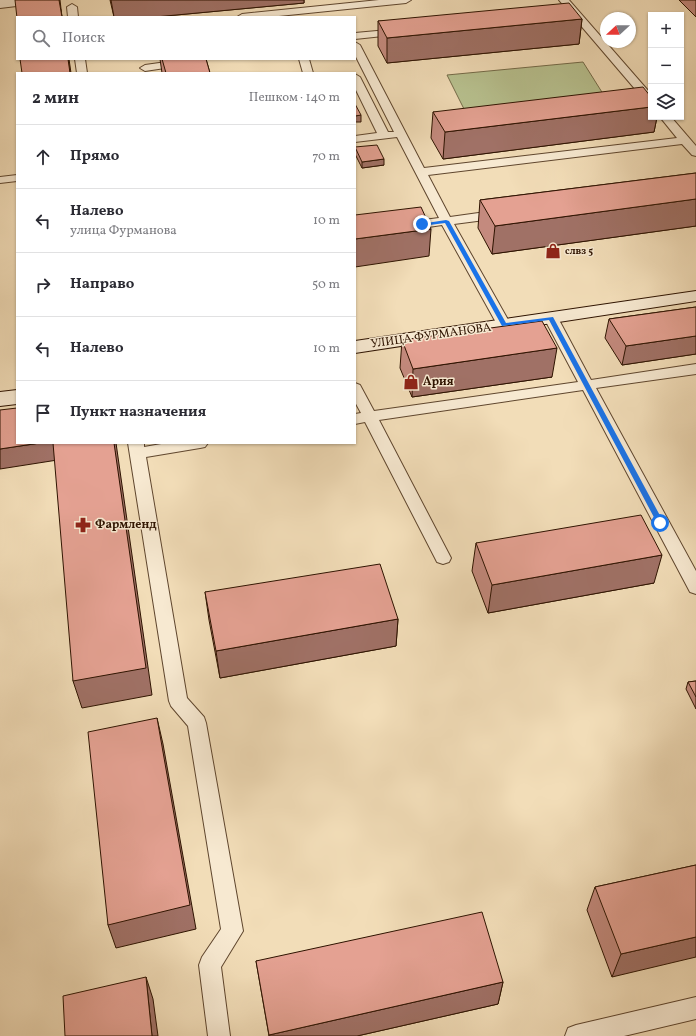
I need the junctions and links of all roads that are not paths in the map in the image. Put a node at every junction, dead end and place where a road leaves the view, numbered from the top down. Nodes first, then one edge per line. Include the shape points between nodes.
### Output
1 (33, 0) edge
2 (406, 0) edge
3 (564, 0) edge
4 (0, 3) edge
5 (334, 4) edge
6 (72, 7) dead end
7 (291, 15) edge
8 (73, 16) edge
9 (266, 16) edge
10 (340, 16) edge
11 (411, 31) edge
12 (356, 36) edge
13 (356, 47) edge
14 (80, 60) edge
15 (304, 60) edge
16 (190, 62) edge
17 (145, 66) edge
18 (368, 71) junction
19 (82, 72) edge
20 (308, 72) edge
21 (356, 73) edge
22 (356, 79) edge
23 (648, 98) edge
24 (667, 120) edge
25 (401, 134) junction
26 (384, 136) junction
27 (356, 139) edge
28 (684, 140) junction
29 (696, 153) edge
30 (421, 172) junction
31 (16, 178) edge
32 (0, 180) edge
33 (509, 213) edge
34 (446, 221) junction
35 (400, 228) edge
36 (696, 296) edge
37 (551, 318) junction
38 (504, 325) junction
39 (356, 347) edge
40 (696, 369) edge
41 (586, 384) junction
42 (356, 392) edge
43 (16, 396) edge
44 (0, 399) edge
45 (362, 418) edge
46 (187, 444) edge
47 (137, 448) edge
48 (443, 558) dead end
49 (696, 587) edge
50 (696, 1008) edge
51 (219, 1036) edge
52 (576, 1036) edge

1 - 4 main road
2 - 5 lane
3 - 23 lane via 574,16
5 - 7 lane
5 - 10 lane
6 - 8 lane
7 - 9 lane
11 - 12 lane
13 - 18 lane
14 - 19 lane
15 - 20 lane
16 - 17 lane
18 - 21 lane
18 - 25 lane
22 - 26 lane
24 - 28 lane
25 - 26 lane
25 - 30 lane
26 - 27 lane
28 - 29 lane
28 - 30 lane
30 - 34 lane
31 - 32 lane
33 - 34 lane
34 - 35 lane
34 - 38 lane
36 - 37 main road, УЛИЦА ФУРМАНОВА
37 - 38 main road, УЛИЦА ФУРМАНОВА
37 - 41 lane
38 - 39 main road, УЛИЦА ФУРМАНОВА
40 - 41 lane
41 - 45 lane
41 - 49 lane
42 - 45 lane
43 - 44 main road
45 - 48 lane
46 - 47 lane
47 - 51 lane via 178,701 197,723 232,931 210,965
50 - 52 lane

